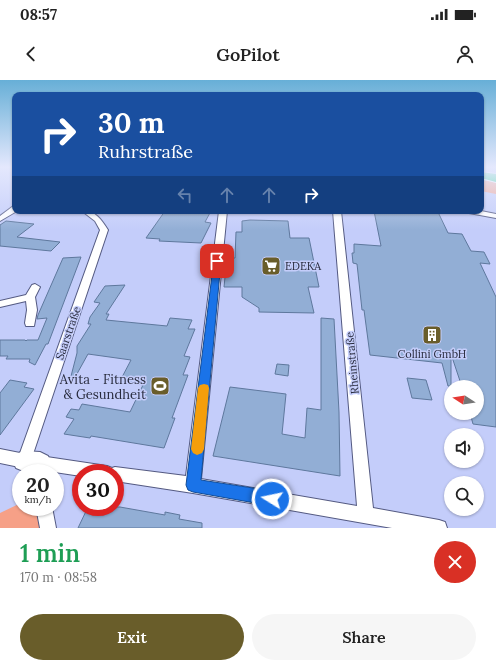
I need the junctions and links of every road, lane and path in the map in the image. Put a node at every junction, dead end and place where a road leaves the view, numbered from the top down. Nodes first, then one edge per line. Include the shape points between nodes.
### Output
1 (12, 211) edge
2 (90, 214) edge
3 (223, 214) edge
4 (337, 214) edge
5 (484, 214) edge
6 (496, 216) edge
7 (0, 219) edge
8 (35, 287) dead end
9 (30, 297) junction
10 (0, 304) edge
11 (30, 323) dead end
12 (0, 456) edge
13 (28, 464) edge
14 (36, 464) edge
15 (124, 475) edge
16 (193, 485) junction
17 (366, 515) junction
18 (46, 516) edge
19 (48, 528) edge
20 (439, 528) edge

1 - 7 street
2 - 14 street, Saarstraße via 98,220 104,230
3 - 16 street
4 - 17 street, Rheinstraße
5 - 6 street
8 - 9 street
9 - 10 street
9 - 11 street via 33,312
12 - 13 street
15 - 16 street
16 - 17 street
17 - 20 street
18 - 19 street

